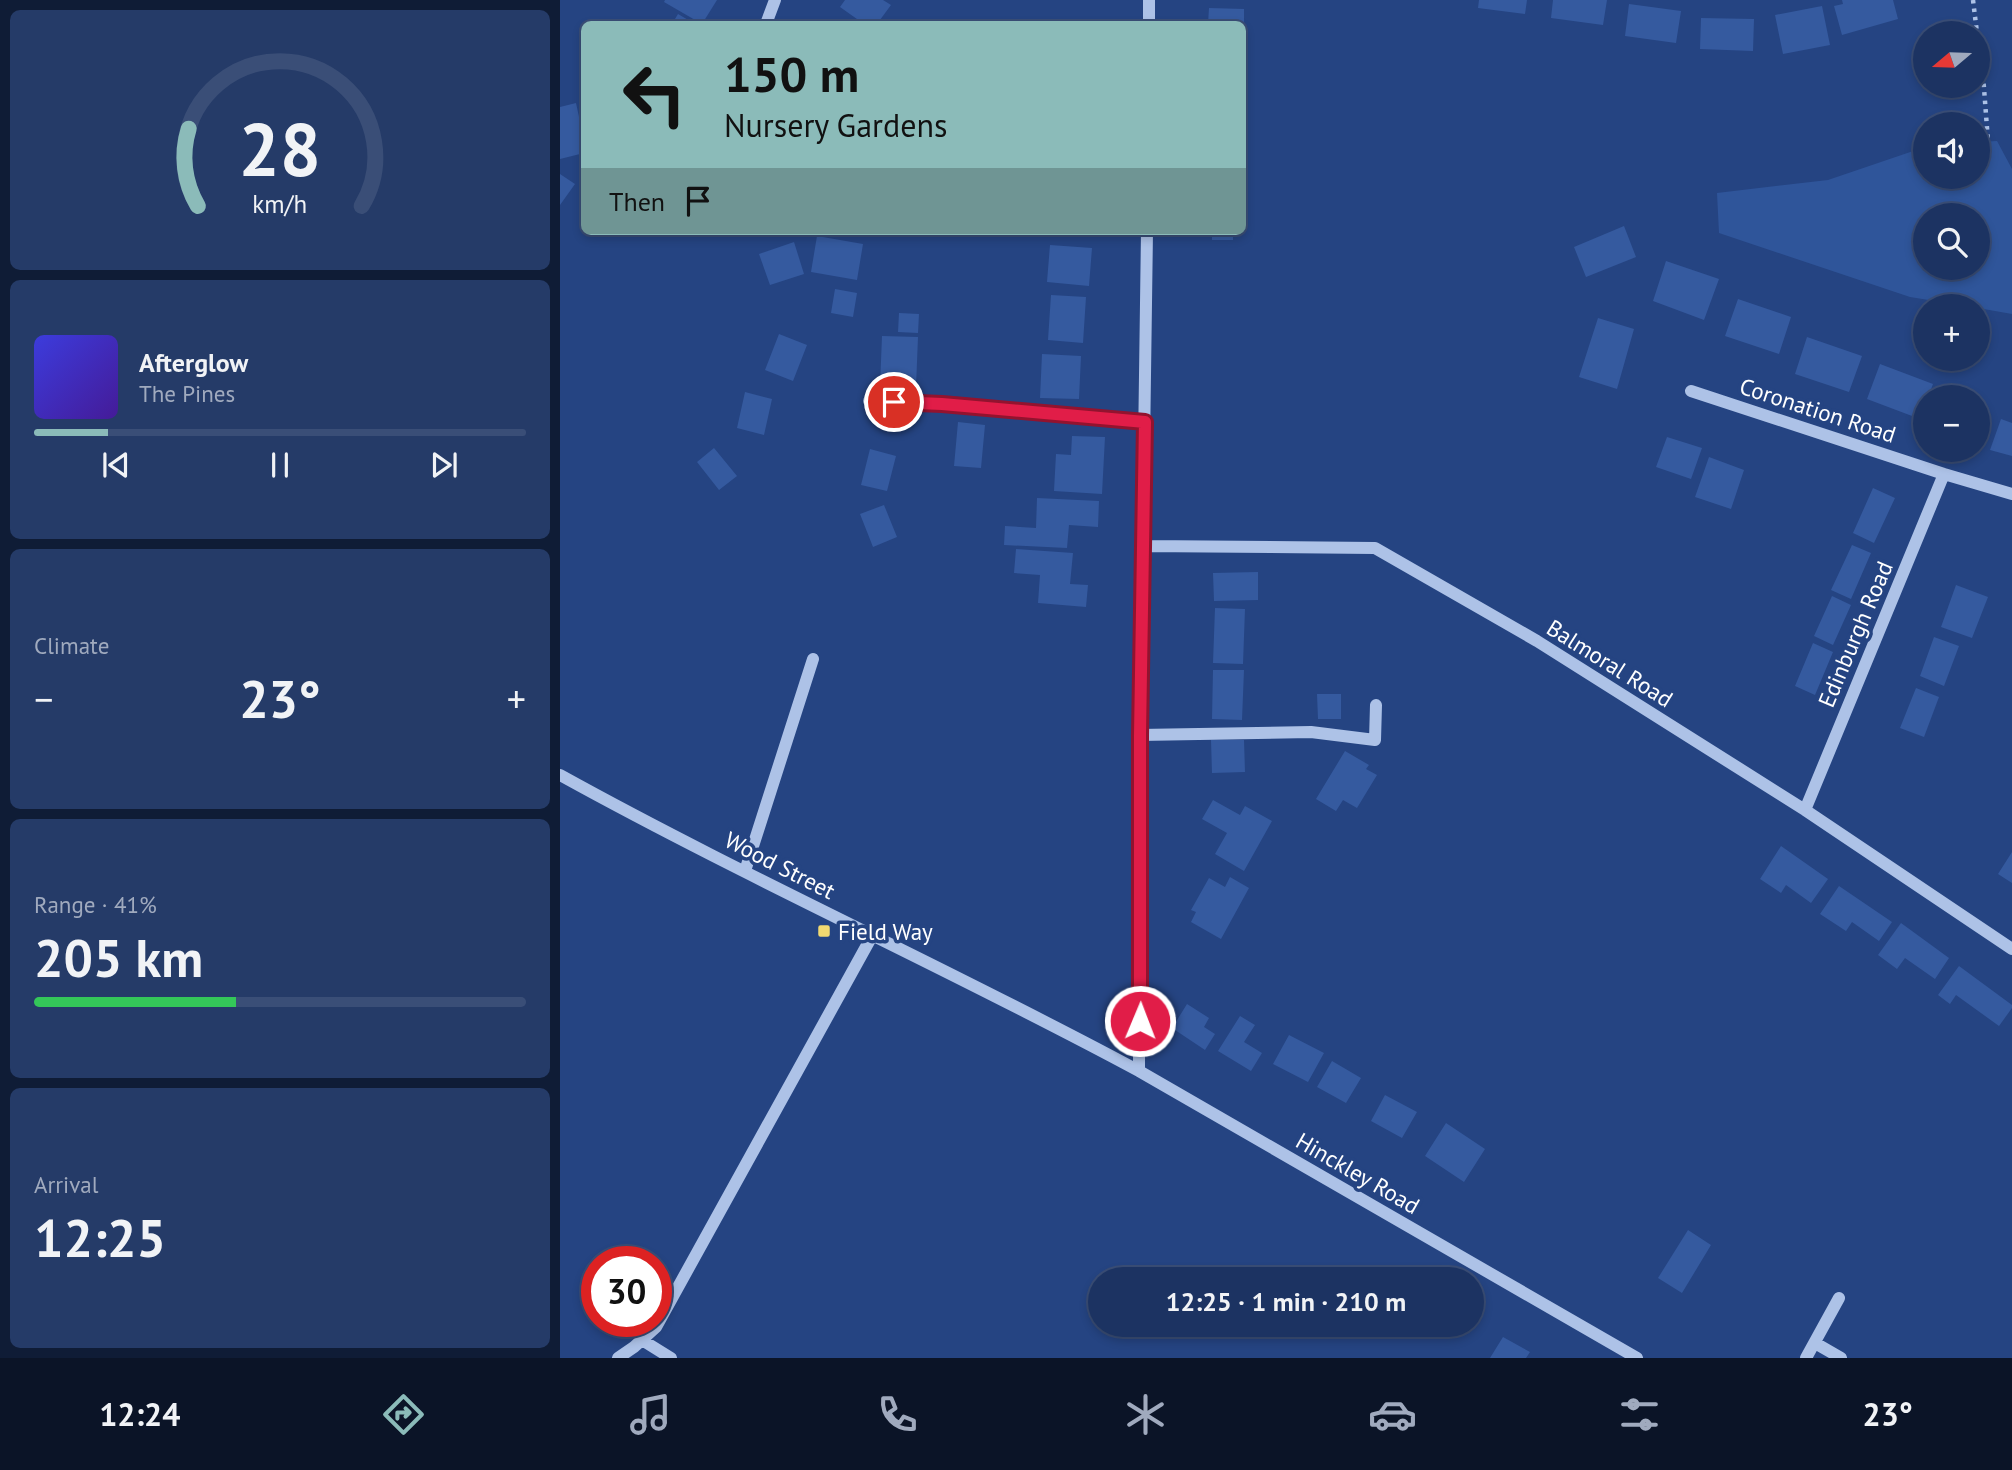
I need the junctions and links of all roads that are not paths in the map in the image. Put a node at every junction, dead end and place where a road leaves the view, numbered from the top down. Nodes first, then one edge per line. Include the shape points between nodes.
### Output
1 (775, 0) edge
2 (1149, 0) edge
3 (767, 21) edge
4 (1149, 21) edge
5 (1147, 235) edge
6 (1691, 391) dead end
7 (869, 401) dead end
8 (1145, 422) junction
9 (1944, 474) junction
10 (2012, 494) edge
11 (1143, 546) junction
12 (813, 659) dead end
13 (1376, 705) dead end
14 (1140, 735) junction
15 (560, 775) edge
16 (1805, 810) junction
17 (745, 872) junction
18 (872, 936) junction
19 (2012, 949) edge
20 (1057, 1027) joint
21 (1139, 1072) junction
22 (1839, 1298) dead end
23 (642, 1340) junction
24 (1815, 1343) junction
25 (618, 1358) edge
26 (671, 1358) edge
27 (1637, 1358) edge
28 (1806, 1358) edge
29 (1841, 1358) edge

1 - 3 street
2 - 4 street
5 - 8 street
6 - 9 street, Coronation Road
7 - 8 street
8 - 11 street
9 - 10 street, Coronation Road
9 - 16 street, Edinburgh Road
11 - 14 street
11 - 16 street, Balmoral Road via 1375,548 1537,640
12 - 17 street
13 - 14 street via 1375,740 1311,732
14 - 21 street
15 - 17 street, Wood Street
16 - 19 street, Balmoral Road
17 - 18 street, Wood Street
18 - 20 street, Wood Street
18 - 23 street via 656,1327
20 - 21 street, Hinckley Road
21 - 27 street, Hinckley Road
22 - 24 street
23 - 25 street
23 - 26 street
24 - 28 street
24 - 29 street

